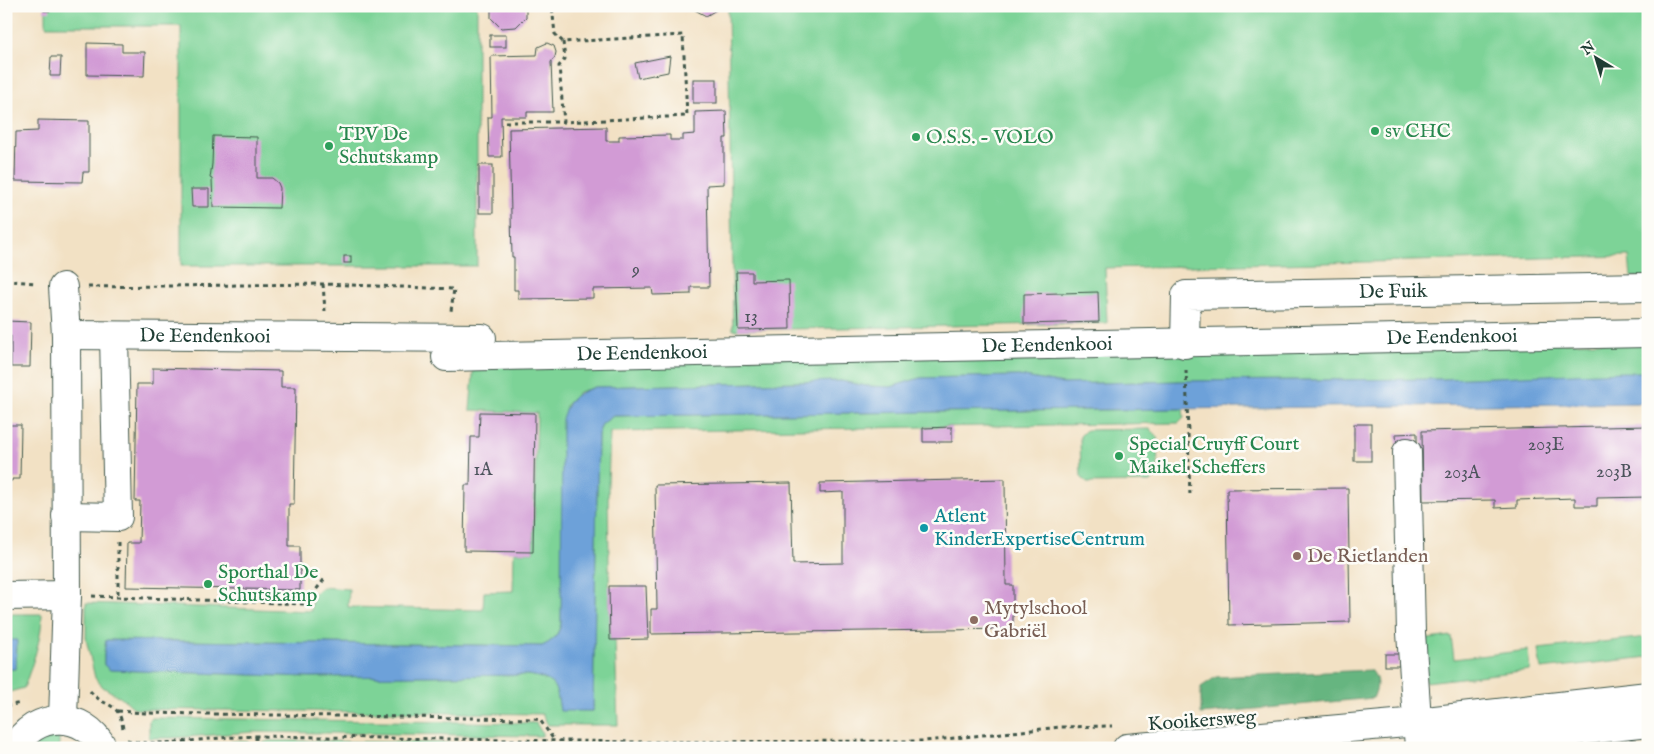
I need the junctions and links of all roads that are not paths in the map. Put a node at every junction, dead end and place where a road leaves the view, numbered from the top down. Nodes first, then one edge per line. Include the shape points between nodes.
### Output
1 (63, 287) road end
2 (1648, 287) edge
3 (1648, 333) edge
4 (66, 335) junction
5 (114, 336) junction
6 (728, 336) dead end
7 (1185, 344) junction
8 (446, 348) junction
9 (1407, 452) dead end
10 (66, 516) junction
11 (67, 595) junction
12 (6, 596) edge
13 (1648, 696) edge
14 (63, 719) junction
15 (1648, 723) edge
16 (1418, 735) edge
17 (1120, 737) edge
18 (115, 744) edge
19 (13, 746) edge
20 (1181, 746) edge
21 (1427, 748) edge

1 - 4 street
2 - 7 street, De Fuik via 1186,295
3 - 7 street, De Eendenkooi
4 - 5 street, De Eendenkooi
4 - 10 street
5 - 8 street, De Eendenkooi
5 - 10 street via 118,516
6 - 8 street, De Eendenkooi
7 - 8 street, De Eendenkooi
9 - 16 street via 1411,633
10 - 11 street
11 - 12 street
11 - 14 street
13 - 16 street, Kooikersweg
14 - 18 street
14 - 19 street via 32,727
15 - 21 street
16 - 20 street, Kooikersweg
17 - 20 street, Kooikersweg

